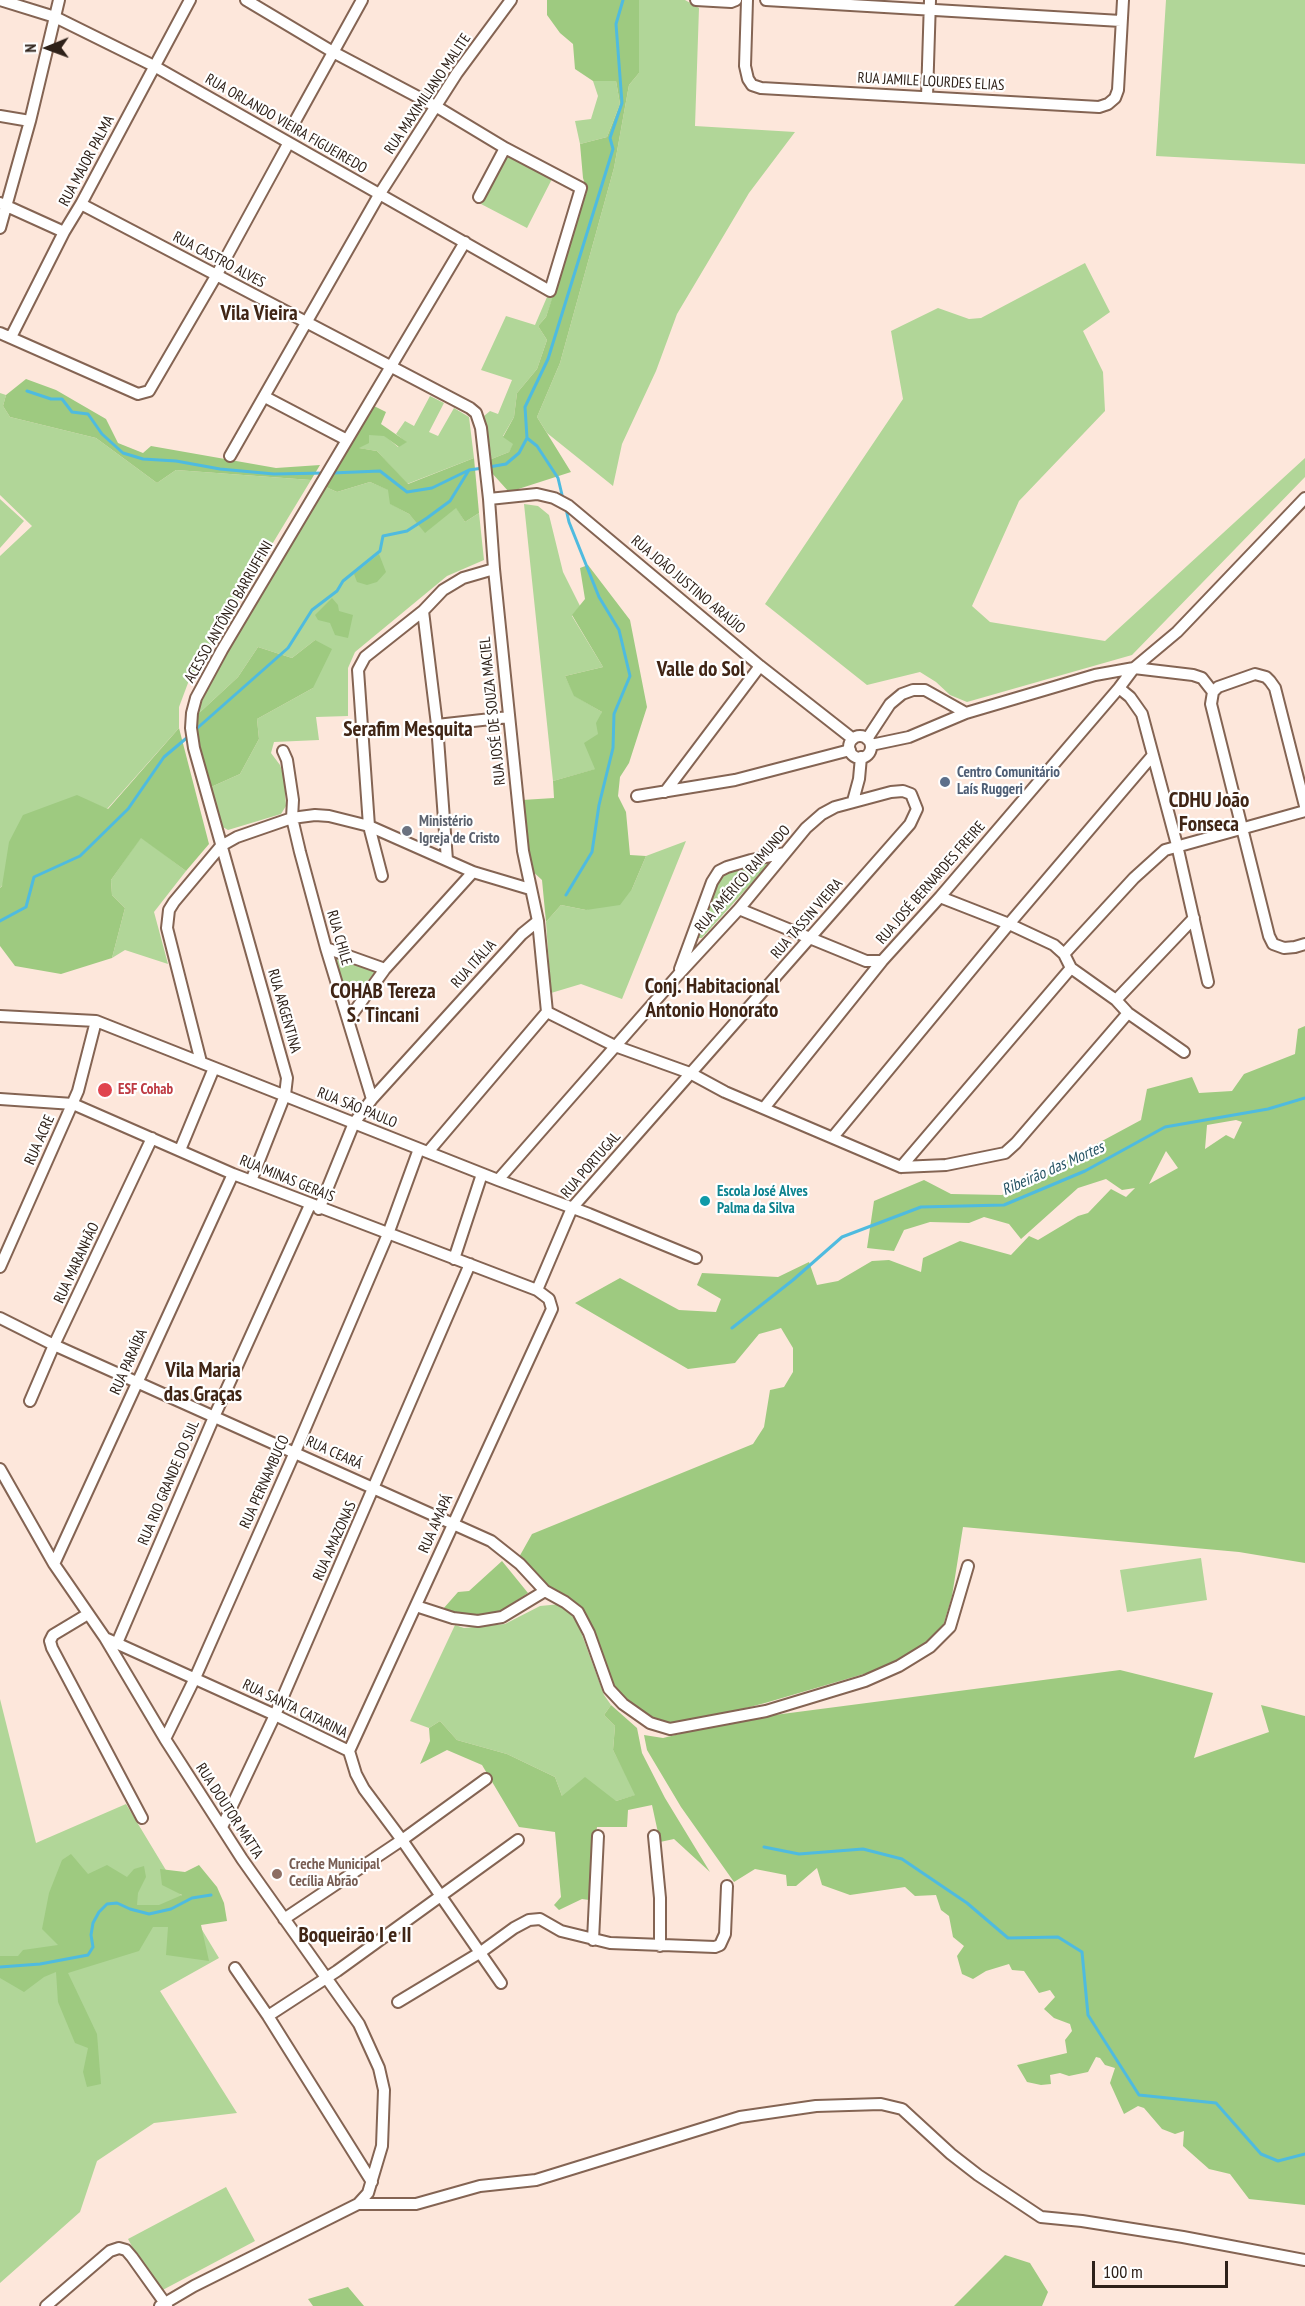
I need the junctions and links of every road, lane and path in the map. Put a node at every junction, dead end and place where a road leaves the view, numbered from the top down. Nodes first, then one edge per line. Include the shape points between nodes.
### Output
1 (0, 0) edge
2 (59, 0) edge
3 (190, 0) edge
4 (246, 0) edge
5 (362, 0) edge
6 (511, 0) edge
7 (696, 0) edge
8 (736, 0) edge
9 (747, 0) edge
10 (766, 0) edge
11 (1123, 0) edge
12 (930, 5) edge
13 (55, 17) junction
14 (1121, 21) junction
15 (333, 52) junction
16 (154, 66) junction
17 (927, 97) junction
18 (437, 107) junction
19 (0, 116) edge
20 (30, 121) junction
21 (294, 123) dead end
22 (288, 144) junction
23 (506, 148) junction
24 (379, 195) junction
25 (479, 197) dead end
26 (4, 204) edge
27 (81, 204) junction
28 (0, 228) edge
29 (64, 232) junction
30 (465, 242) junction
31 (216, 276) junction
32 (307, 323) junction
33 (0, 333) edge
34 (11, 337) junction
35 (391, 368) junction
36 (265, 397) junction
37 (470, 408) joint
38 (346, 440) junction
39 (230, 456) dead end
40 (1305, 498) edge
41 (489, 499) junction
42 (494, 569) junction
43 (423, 612) junction
44 (760, 666) junction
45 (1134, 668) junction
46 (1119, 688) junction
47 (1212, 694) junction
48 (966, 712) junction
49 (509, 717) junction
50 (437, 725) junction
51 (853, 739) junction
52 (869, 742) junction
53 (850, 750) junction
54 (283, 751) dead end
55 (1153, 755) junction
56 (861, 757) junction
57 (665, 792) junction
58 (637, 796) dead end
59 (853, 801) junction
60 (1305, 806) edge
61 (917, 808) joint
62 (1305, 811) edge
63 (292, 818) junction
64 (369, 826) junction
65 (1242, 828) junction
66 (1177, 845) junction
67 (221, 846) junction
68 (785, 853) junction
69 (447, 860) junction
70 (473, 872) junction
71 (382, 876) dead end
72 (530, 889) junction
73 (940, 897) junction
74 (739, 909) junction
75 (1194, 918) junction
76 (538, 921) junction
77 (1009, 924) junction
78 (811, 939) junction
79 (1305, 944) edge
80 (326, 948) junction
81 (1064, 954) junction
82 (882, 961) junction
83 (1071, 968) junction
84 (386, 969) junction
85 (678, 975) junction
86 (1208, 982) dead end
87 (1116, 1000) junction
88 (547, 1012) junction
89 (1128, 1013) junction
90 (0, 1016) edge
91 (348, 1020) junction
92 (96, 1021) junction
93 (615, 1046) junction
94 (1184, 1052) dead end
95 (201, 1062) junction
96 (214, 1068) junction
97 (690, 1073) junction
98 (285, 1095) junction
99 (0, 1099) edge
100 (372, 1099) junction
101 (73, 1104) junction
102 (764, 1108) junction
103 (354, 1123) junction
104 (833, 1137) junction
105 (152, 1138) junction
106 (180, 1150) junction
107 (423, 1150) junction
108 (902, 1167) junction
109 (233, 1174) junction
110 (482, 1174) junction
111 (498, 1180) junction
112 (251, 1181) junction
113 (314, 1207) junction
114 (572, 1208) junction
115 (388, 1234) junction
116 (696, 1258) dead end
117 (454, 1259) junction
118 (470, 1264) junction
119 (0, 1267) edge
120 (537, 1290) junction
121 (0, 1318) edge
122 (54, 1345) junction
123 (136, 1381) junction
124 (30, 1401) dead end
125 (214, 1417) junction
126 (295, 1452) junction
127 (0, 1469) edge
128 (375, 1488) junction
129 (453, 1523) junction
130 (54, 1563) junction
131 (968, 1566) dead end
132 (545, 1591) junction
133 (416, 1606) junction
134 (88, 1614) junction
135 (105, 1638) junction
136 (117, 1643) junction
137 (195, 1678) junction
138 (275, 1714) junction
139 (165, 1738) junction
140 (349, 1751) junction
141 (486, 1779) dead end
142 (142, 1818) dead end
143 (222, 1827) junction
144 (598, 1836) dead end
145 (654, 1836) dead end
146 (402, 1840) junction
147 (518, 1840) dead end
148 (727, 1886) dead end
149 (441, 1895) junction
150 (284, 1919) junction
151 (593, 1940) junction
152 (660, 1946) junction
153 (481, 1952) junction
154 (235, 1968) dead end
155 (326, 1978) junction
156 (501, 1983) dead end
157 (398, 2002) dead end
158 (268, 2016) junction
159 (372, 2182) junction
160 (358, 2204) junction
161 (1305, 2260) edge
162 (164, 2305) edge
163 (46, 2306) edge

1 - 13 street, RUA ORLANDO VIEIRA FIGUEIREDO
2 - 13 street
3 - 16 street, RUA MAJOR PALMA
4 - 15 street
5 - 15 street
6 - 18 street, RUA MAXIMILIANO MALITE
7 - 8 street
9 - 17 street, RUA JAMILE LOURDES ELIAS via 745,66 752,85
10 - 12 street
11 - 14 street
12 - 14 street
12 - 17 street
13 - 16 street, RUA ORLANDO VIEIRA FIGUEIREDO
13 - 20 street
14 - 17 street, RUA JAMILE LOURDES ELIAS via 1118,90 1108,104 1099,107
15 - 18 street
15 - 21 street
16 - 22 street, RUA ORLANDO VIEIRA FIGUEIREDO
16 - 27 street, RUA MAJOR PALMA
18 - 23 street
18 - 24 street, RUA MAXIMILIANO MALITE
19 - 20 street
20 - 26 street
22 - 24 street, RUA ORLANDO VIEIRA FIGUEIREDO
22 - 31 street
23 - 25 street
23 - 30 street, RUA ORLANDO VIEIRA FIGUEIREDO via 581,188 550,291
24 - 30 street, RUA ORLANDO VIEIRA FIGUEIREDO
24 - 32 street, RUA MAXIMILIANO MALITE
26 - 28 street
26 - 29 street
27 - 29 street, RUA MAJOR PALMA
27 - 31 street, RUA CASTRO ALVES
29 - 34 street, RUA MAJOR PALMA
30 - 35 street, ACESSO ANTÔNIO BARRUFFINI
31 - 32 street, RUA CASTRO ALVES
31 - 34 street via 152,387 144,394
32 - 35 street, RUA CASTRO ALVES
32 - 36 street, RUA MAXIMILIANO MALITE
33 - 34 street
35 - 37 street, RUA CASTRO ALVES
35 - 38 street, ACESSO ANTÔNIO BARRUFFINI
36 - 38 street
36 - 39 street, RUA MAXIMILIANO MALITE
37 - 41 street, RUA JOSÉ DE SOUZA MACIEL via 479,420
38 - 67 street, ACESSO ANTÔNIO BARRUFFINI via 222,650 194,706 194,748
40 - 45 street, RUA JOSÉ BERNARDES FREIRE via 1177,632
41 - 42 street, RUA JOSÉ DE SOUZA MACIEL
41 - 44 street, RUA JOÃO JUSTINO ARAÚJO via 537,494 569,506
42 - 43 street via 463,578 443,590
42 - 49 street, RUA JOSÉ DE SOUZA MACIEL
43 - 50 street
43 - 64 street via 365,657 358,670
44 - 51 street, RUA JOÃO JUSTINO ARAÚJO
44 - 57 street
45 - 46 street, RUA JOSÉ BERNARDES FREIRE
45 - 47 street via 1202,678
45 - 48 street via 1095,675
46 - 55 street via 1142,714
46 - 73 street, RUA JOSÉ BERNARDES FREIRE
47 - 60 street via 1218,687 1247,676 1261,675 1270,681
47 - 65 street via 1211,704
48 - 52 street via 909,737
48 - 52 street via 925,690 913,690 890,704
49 - 50 street
49 - 72 street, RUA JOSÉ DE SOUZA MACIEL
50 - 69 street
51 - 52 street via 861,736
51 - 53 street
52 - 56 street via 868,754
53 - 56 street
53 - 57 street via 735,780
54 - 63 street, RUA CHILE via 293,800
55 - 66 street
55 - 77 street
56 - 59 street
57 - 58 street
59 - 61 street, RUA AMÉRICO RAIMUNDO via 903,791 910,794
59 - 68 street, RUA AMÉRICO RAIMUNDO via 822,814
61 - 78 street, RUA TASSIN VIEIRA via 910,824
62 - 65 street
63 - 64 street via 315,815
63 - 67 street
63 - 80 street, RUA CHILE
64 - 69 street
64 - 71 street
65 - 66 street
65 - 79 street via 1273,945 1295,948
66 - 75 street
66 - 81 street via 1150,862
67 - 95 street via 174,902 167,928
67 - 98 street, RUA ARGENTINA via 283,1059
68 - 74 street, RUA AMÉRICO RAIMUNDO
68 - 85 street via 719,872
69 - 70 street
70 - 72 street
70 - 84 street
72 - 76 street, RUA JOSÉ DE SOUZA MACIEL
73 - 77 street
73 - 82 street, RUA JOSÉ BERNARDES FREIRE
74 - 78 street
74 - 85 street, RUA AMÉRICO RAIMUNDO
75 - 86 street
75 - 87 street
76 - 88 street, RUA JOSÉ DE SOUZA MACIEL
76 - 100 street, RUA ITÁLIA
77 - 81 street via 1054,945
77 - 104 street
78 - 82 street via 866,961
78 - 97 street, RUA TASSIN VIEIRA
80 - 84 street
80 - 91 street, RUA CHILE
81 - 83 street
82 - 102 street, RUA JOSÉ BERNARDES FREIRE
83 - 87 street
83 - 108 street
84 - 91 street
85 - 93 street, RUA AMÉRICO RAIMUNDO
87 - 89 street
88 - 93 street
88 - 107 street
89 - 94 street
89 - 108 street via 1005,1153 946,1165
90 - 92 street, RUA SÃO PAULO
91 - 100 street, RUA CHILE
92 - 95 street, RUA SÃO PAULO
92 - 101 street, RUA ACRE
93 - 97 street
93 - 111 street, RUA AMÉRICO RAIMUNDO
95 - 96 street, RUA SÃO PAULO
96 - 98 street, RUA SÃO PAULO
96 - 106 street
97 - 102 street
97 - 114 street, RUA PORTUGAL
98 - 103 street, RUA SÃO PAULO
98 - 112 street, RUA ARGENTINA
99 - 101 street, RUA MINAS GERAIS
100 - 103 street, RUA ITÁLIA
101 - 105 street, RUA MINAS GERAIS
101 - 119 street, RUA ACRE
102 - 104 street
103 - 107 street, RUA SÃO PAULO
103 - 113 street, RUA ITÁLIA
104 - 108 street
105 - 106 street, RUA MINAS GERAIS
105 - 122 street, RUA MARANHÃO
106 - 109 street, RUA MINAS GERAIS
107 - 110 street, RUA SÃO PAULO
107 - 115 street, RUA PERNAMBUCO
109 - 112 street, RUA MINAS GERAIS
109 - 123 street, RUA PARAÍBA
110 - 111 street, RUA SÃO PAULO
110 - 117 street
111 - 114 street, RUA SÃO PAULO
112 - 113 street, RUA MINAS GERAIS
113 - 115 street, RUA MINAS GERAIS
113 - 125 street, RUA RIO GRANDE DO SUL
114 - 116 street, RUA SÃO PAULO
114 - 120 street, RUA PORTUGAL
115 - 117 street, RUA MINAS GERAIS
115 - 126 street, RUA PERNAMBUCO
117 - 118 street, RUA MINAS GERAIS
118 - 120 street, RUA MINAS GERAIS
118 - 128 street, RUA AMAZONAS
120 - 129 street, RUA AMAPÁ via 546,1296 552,1309
121 - 122 street, RUA CEARÁ
122 - 123 street, RUA CEARÁ
122 - 124 street, RUA MARANHÃO
123 - 125 street, RUA CEARÁ
123 - 130 street, RUA PARAÍBA
125 - 126 street, RUA CEARÁ
125 - 136 street, RUA RIO GRANDE DO SUL
126 - 128 street, RUA CEARÁ
126 - 137 street, RUA PERNAMBUCO
127 - 130 street, RUA DOUTOR MATTA
128 - 129 street, RUA CEARÁ
128 - 138 street, RUA AMAZONAS
129 - 132 street, RUA CEARÁ via 491,1541
129 - 133 street, RUA AMAPÁ
130 - 134 street, RUA DOUTOR MATTA
131 - 132 street, RUA CEARÁ via 950,1627 930,1647 900,1666 865,1681 766,1711 670,1730 650,1723 609,1689 578,1612
132 - 133 street via 502,1617 478,1621
133 - 140 street, RUA AMAPÁ
134 - 135 street, RUA DOUTOR MATTA
134 - 142 street via 53,1635 52,1648
135 - 136 street, RUA SANTA CATARINA
135 - 139 street, RUA DOUTOR MATTA
136 - 137 street, RUA SANTA CATARINA
137 - 138 street, RUA SANTA CATARINA
137 - 139 street, RUA PERNAMBUCO
138 - 140 street, RUA SANTA CATARINA
138 - 143 street, RUA AMAZONAS
139 - 143 street, RUA DOUTOR MATTA
140 - 146 street, RUA SANTA CATARINA via 364,1789
141 - 146 street
143 - 150 street, RUA DOUTOR MATTA
144 - 151 street
145 - 152 street
146 - 149 street, RUA SANTA CATARINA
146 - 150 street
147 - 149 street
148 - 152 street via 725,1934 720,1945
149 - 153 street, RUA SANTA CATARINA
149 - 155 street
150 - 155 street, RUA DOUTOR MATTA
151 - 152 street
151 - 153 street via 561,1931 540,1919 530,1920
153 - 156 street, RUA SANTA CATARINA
153 - 157 street
154 - 158 street
155 - 158 street
155 - 159 street, RUA DOUTOR MATTA via 359,2024 379,2068 384,2090 382,2146
158 - 159 street
159 - 160 street, RUA DOUTOR MATTA
160 - 161 street via 416,2204 480,2186 536,2180 740,2117 816,2106 881,2104 902,2109 978,2175 1041,2217 1183,2237
160 - 162 street
162 - 163 street via 132,2257 119,2248 110,2251

